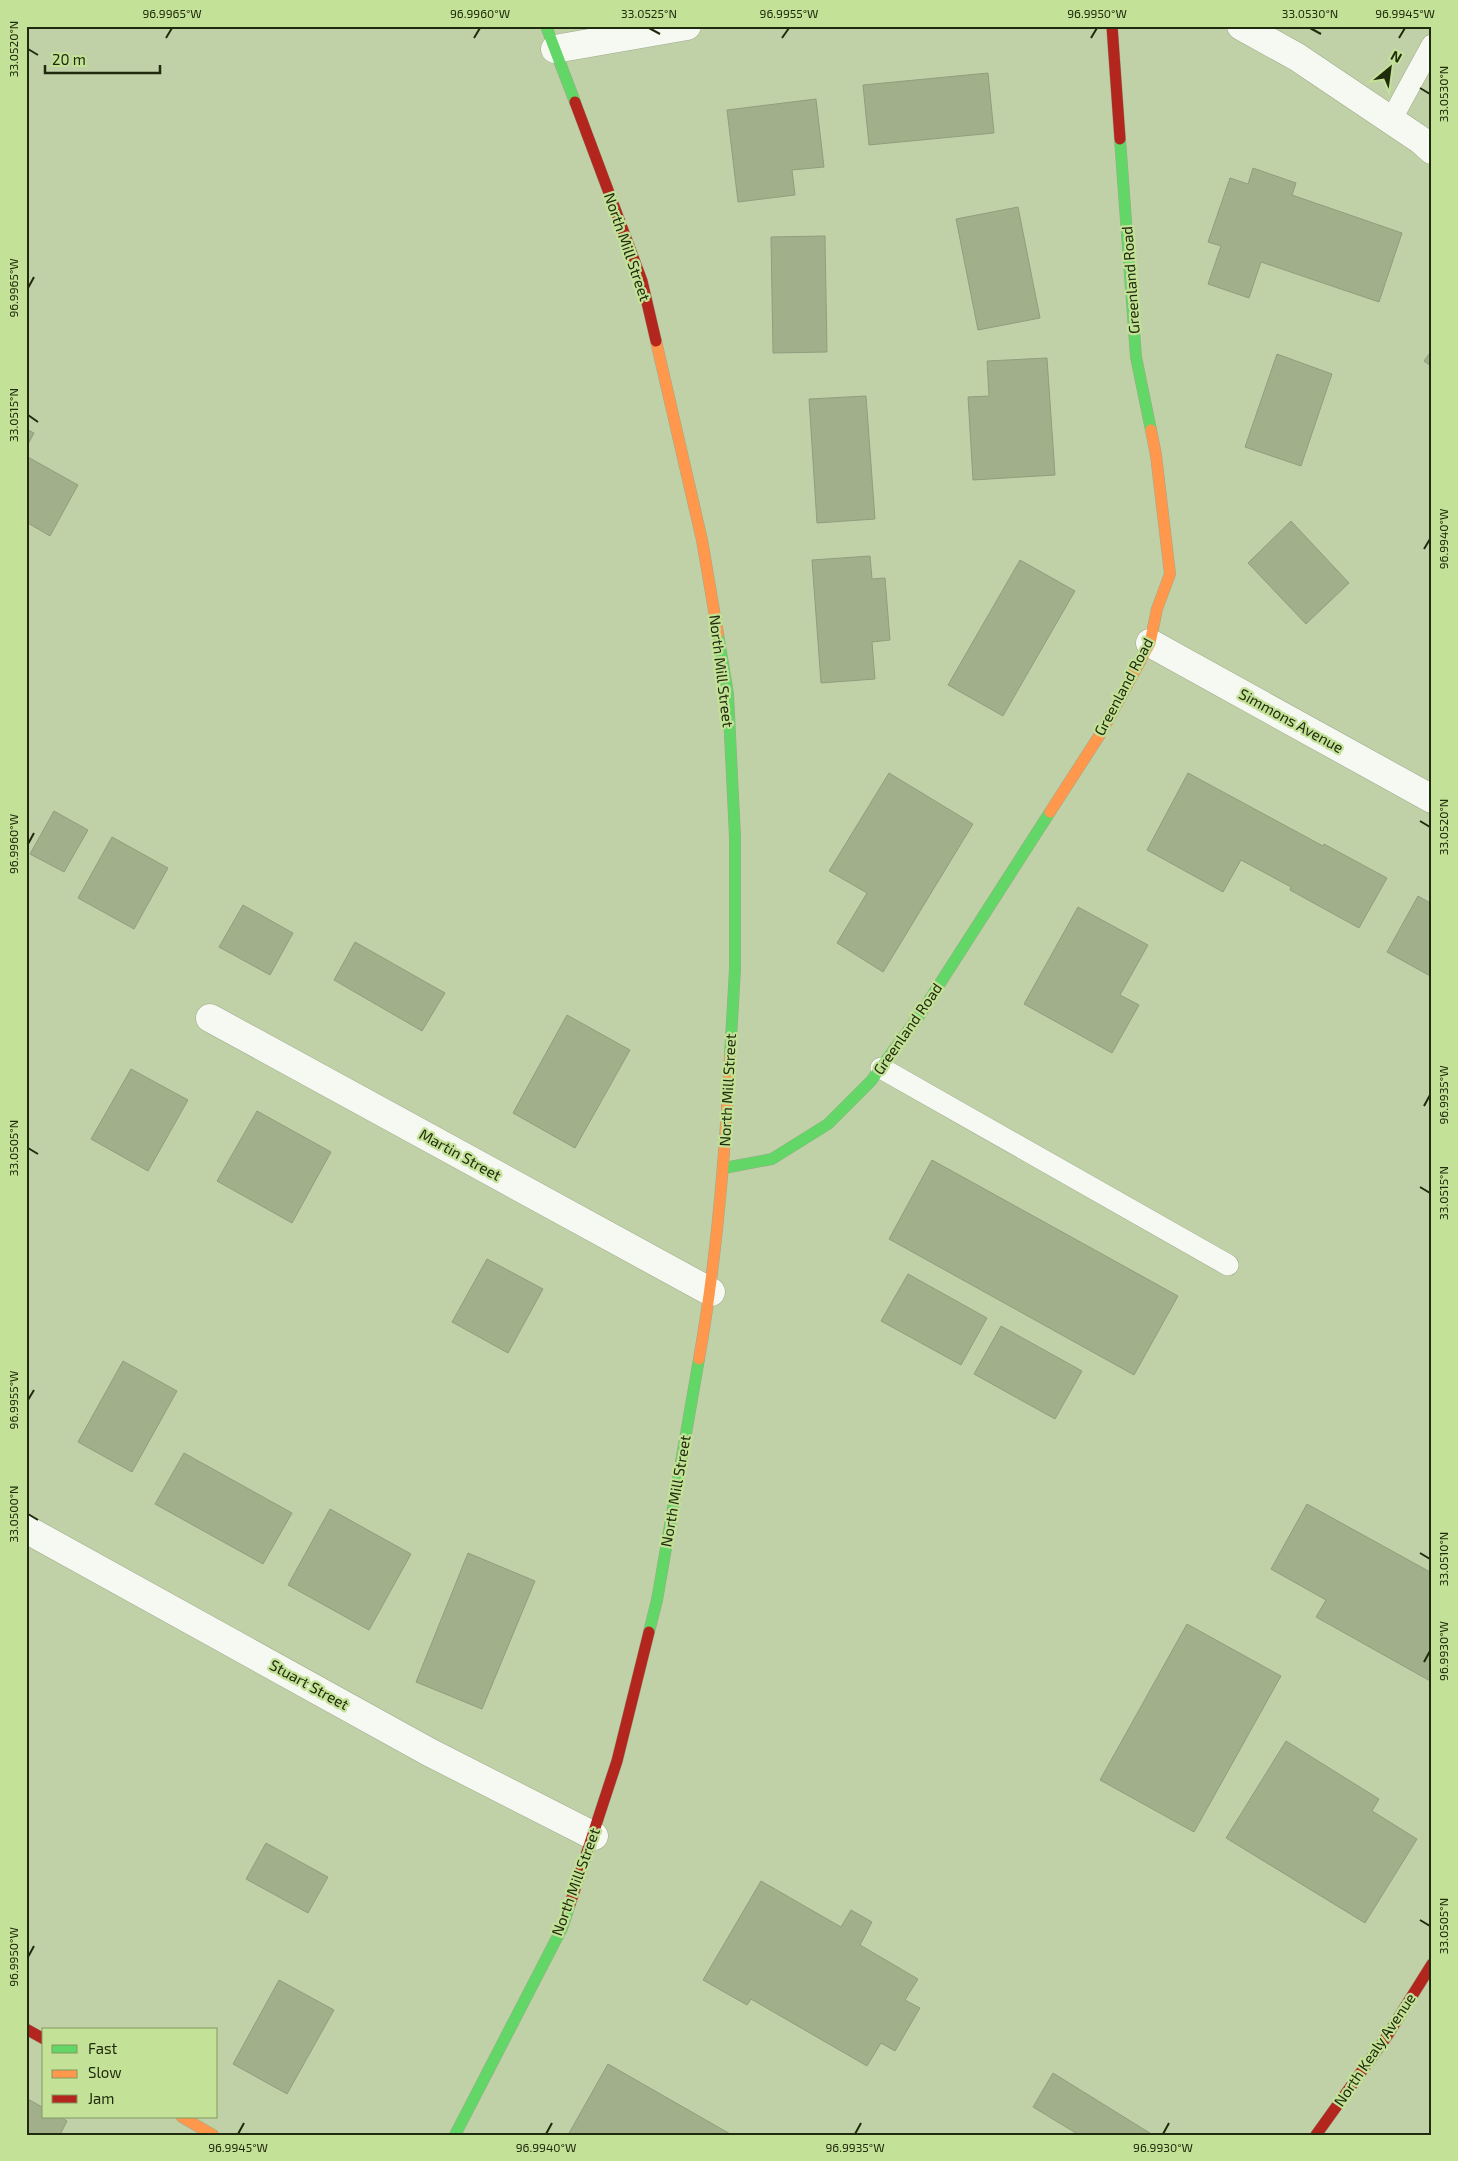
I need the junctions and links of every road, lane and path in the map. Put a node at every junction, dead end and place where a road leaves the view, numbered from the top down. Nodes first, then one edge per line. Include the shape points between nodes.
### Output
1 (687, 26) edge
2 (1112, 26) edge
3 (1241, 26) edge
4 (550, 37) edge
5 (1432, 45) edge
6 (1392, 120) junction
7 (1432, 150) edge
8 (1150, 643) junction
9 (1432, 799) edge
10 (210, 1018) dead end
11 (880, 1068) junction
12 (724, 1168) junction
13 (1228, 1266) dead end
14 (710, 1292) junction
15 (26, 1529) edge
16 (594, 1836) junction
17 (1432, 1964) edge
18 (26, 2029) edge
19 (42, 2038) edge
20 (184, 2118) edge
21 (213, 2135) edge
22 (455, 2135) edge
23 (1316, 2135) edge

1 - 4 street
2 - 8 main road, Greenland Road via 1136,357 1156,455 1170,574 1157,609
3 - 6 street via 1296,57
4 - 12 main road, North Mill Street via 642,281 702,540 728,694 735,837 735,969
5 - 6 lane
6 - 7 street
8 - 9 street, Simmons Avenue
8 - 11 main road, Greenland Road via 1101,733 921,1013
10 - 14 street, Martin Street
11 - 12 main road, Greenland Road via 828,1124 772,1159
11 - 13 lane
12 - 14 main road, North Mill Street
14 - 16 main road, North Mill Street via 657,1600 617,1761
15 - 16 street, Stuart Street via 429,1752
16 - 22 main road, North Mill Street via 562,1928
17 - 23 main road, North Kealy Avenue via 1387,2036
18 - 19 main road
20 - 21 main road

